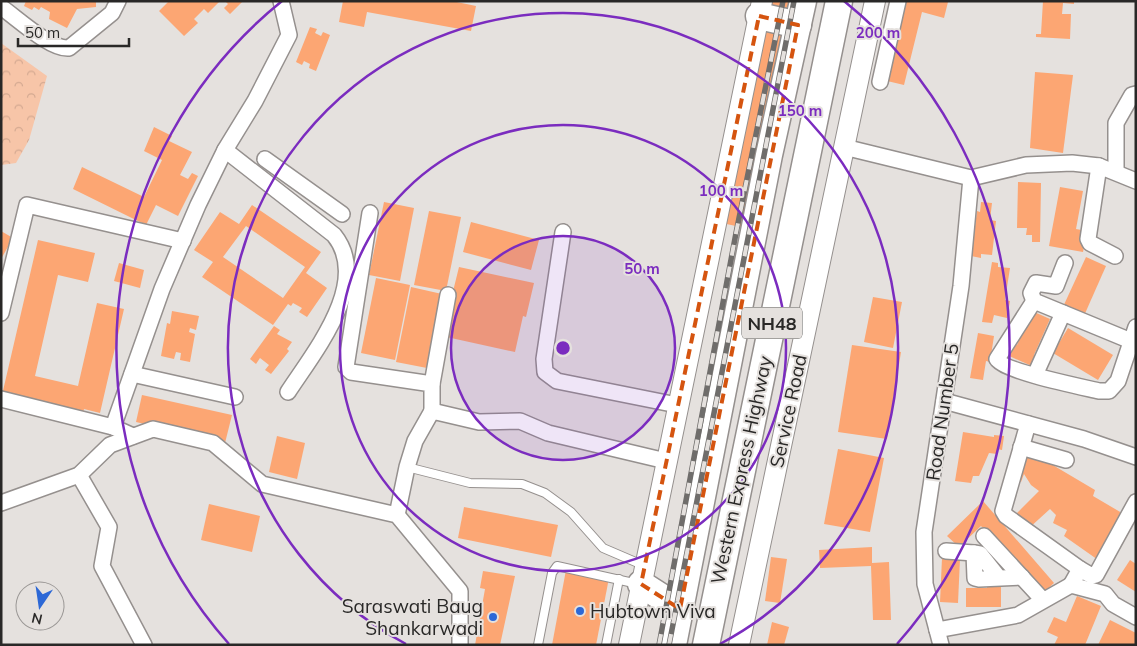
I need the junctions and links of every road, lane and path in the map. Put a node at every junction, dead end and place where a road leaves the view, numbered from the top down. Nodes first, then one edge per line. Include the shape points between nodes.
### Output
1 (118, 1) edge
2 (281, 1) edge
3 (839, 1) edge
4 (875, 1) edge
5 (898, 1) edge
6 (1, 7) edge
7 (761, 8) edge
8 (801, 13) edge
9 (880, 82) dead end
10 (1136, 94) edge
11 (844, 147) junction
12 (225, 150) junction
13 (264, 159) dead end
14 (1099, 166) junction
15 (1116, 172) junction
16 (971, 178) junction
17 (1136, 181) edge
18 (305, 188) junction
19 (293, 204) junction
20 (370, 213) dead end
21 (342, 214) dead end
22 (563, 232) dead end
23 (183, 241) junction
24 (1116, 256) dead end
25 (1065, 263) dead end
26 (448, 295) dead end
27 (1034, 301) junction
28 (1, 314) edge
29 (1063, 314) junction
30 (1136, 326) edge
31 (1131, 341) junction
32 (132, 374) junction
33 (1035, 375) junction
34 (432, 384) junction
35 (288, 392) dead end
36 (235, 397) dead end
37 (1, 399) edge
38 (944, 401) junction
39 (678, 405) junction
40 (432, 411) junction
41 (1028, 424) junction
42 (113, 427) junction
43 (133, 436) junction
44 (1021, 447) junction
45 (1136, 457) edge
46 (1066, 460) dead end
47 (666, 461) junction
48 (407, 467) junction
49 (79, 475) junction
50 (1136, 502) edge
51 (1, 503) edge
52 (397, 515) junction
53 (984, 536) dead end
54 (946, 551) dead end
55 (1080, 568) junction
56 (635, 576) junction
57 (1022, 578) junction
58 (1071, 585) junction
59 (1042, 599) junction
60 (680, 610) junction
61 (1136, 617) edge
62 (939, 638) edge
63 (144, 645) edge
64 (460, 645) edge
65 (538, 645) edge
66 (606, 645) edge
67 (629, 645) edge
68 (673, 645) edge
69 (706, 645) edge
70 (739, 645) edge

1 - 6 street via 112,13 70,48 54,45
2 - 12 street via 289,34 255,101
3 - 69 highway, Western Express Highway / NH48
4 - 11 street, Service Road
5 - 9 street
7 - 8 highway
7 - 39 street
8 - 60 highway, Western Express Highway / NH48 via 769,155
10 - 15 street via 1132,94 1116,123
11 - 16 street
11 - 70 street, Service Road
12 - 19 street
12 - 23 street
13 - 18 street
14 - 15 street
14 - 16 street via 1072,163 1026,165
14 - 24 street via 1088,239
15 - 17 street
16 - 38 street, Road Number 5 via 961,286
18 - 19 street
18 - 21 street
19 - 35 street via 334,235 342,245 346,272 337,315
20 - 34 street via 346,367 350,372
22 - 39 street via 545,350 545,372 557,381
23 - 28 street via 27,205
23 - 32 street via 158,298
25 - 27 street via 1056,286 1036,283 1031,293
26 - 34 street
27 - 29 street
27 - 33 street via 997,359 1006,367
29 - 31 street
29 - 33 street
30 - 31 street
31 - 33 street via 1118,381 1109,391
32 - 36 street
32 - 42 street
34 - 40 street
37 - 42 street
38 - 41 street
38 - 62 street, Road Number 5 via 924,532 925,584
39 - 47 street
40 - 47 street via 479,422 520,422 548,433
40 - 48 street
41 - 44 street
41 - 45 street via 1105,444
42 - 43 street
43 - 49 street via 110,445
43 - 52 street via 153,429 213,443 262,484
44 - 46 street
44 - 55 street via 1003,505 1004,514
47 - 56 street
48 - 52 street
48 - 56 lane via 470,483 522,484 545,493 570,512
49 - 51 street
49 - 63 street via 109,527 102,566
50 - 55 street via 1096,575 1092,576
52 - 64 street via 460,591
53 - 57 street
54 - 57 street via 974,553 975,578
55 - 58 street
56 - 60 highway
56 - 65 lane via 560,566 554,568
56 - 66 lane
56 - 67 street
57 - 59 street
58 - 59 street
58 - 61 street via 1105,594 1113,604
59 - 62 street via 1018,615
60 - 68 highway, Western Express Highway / NH48

